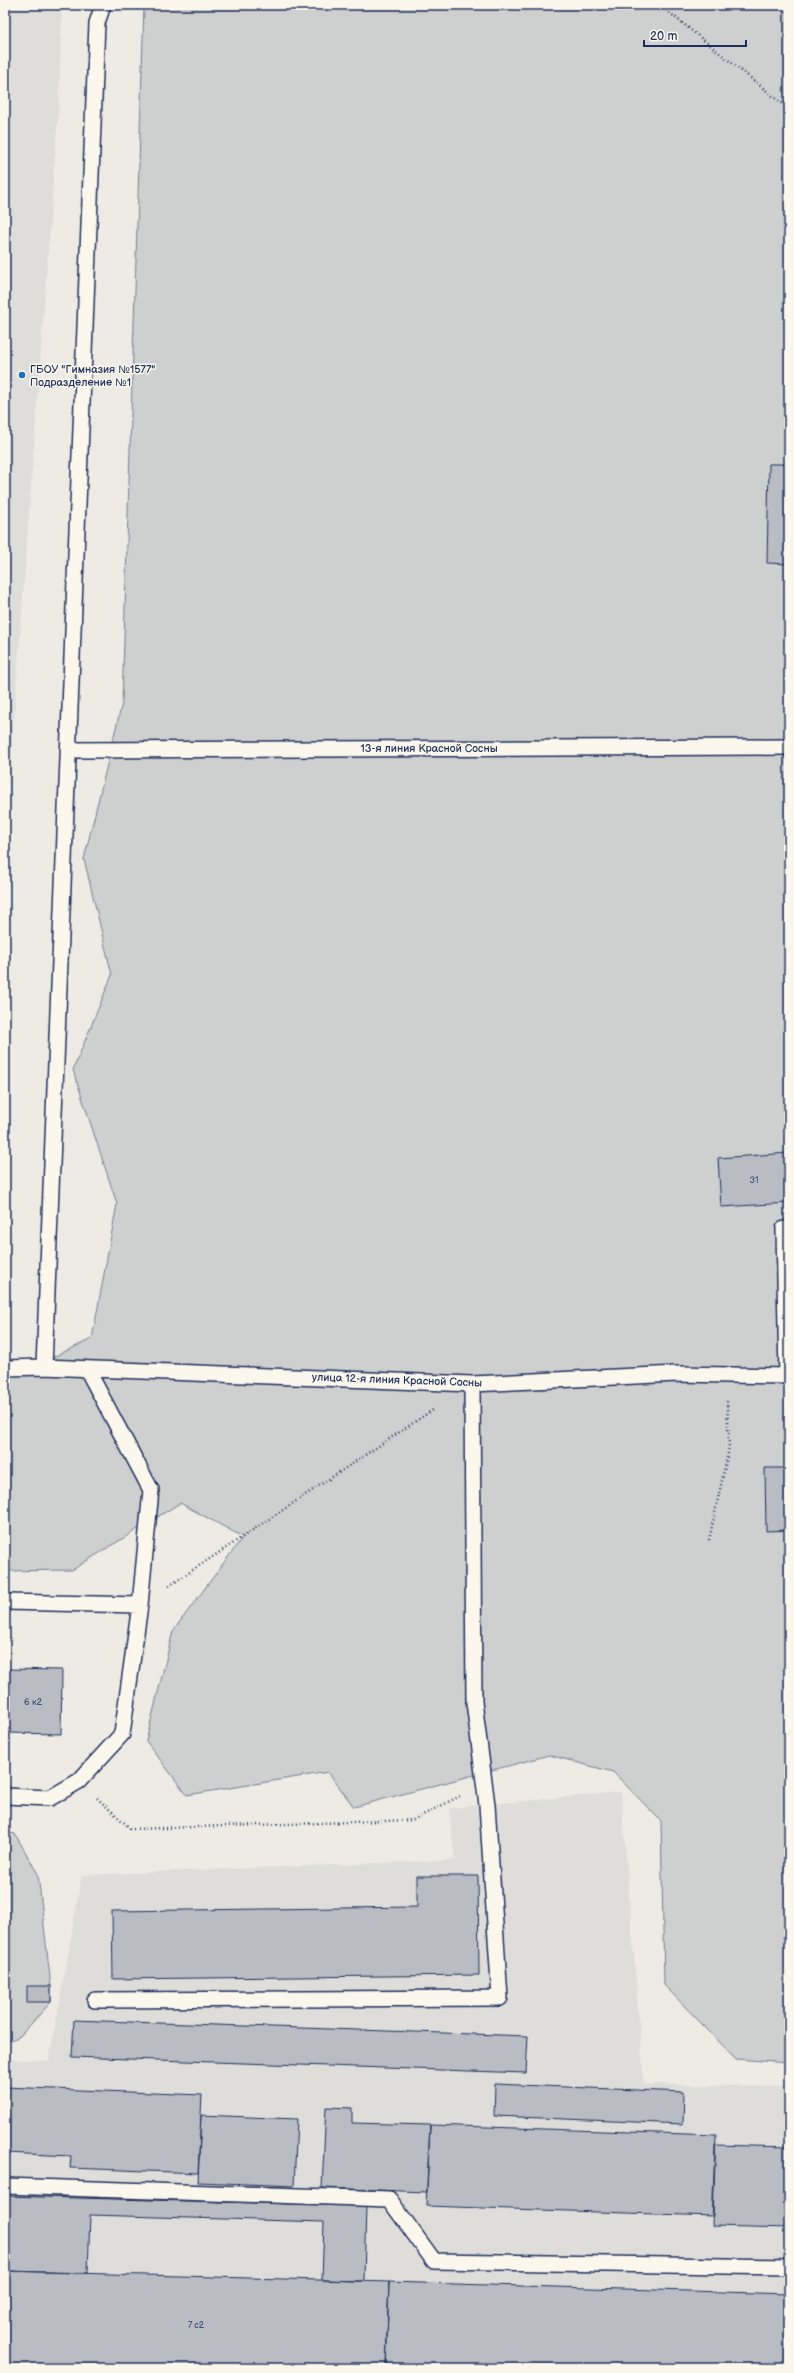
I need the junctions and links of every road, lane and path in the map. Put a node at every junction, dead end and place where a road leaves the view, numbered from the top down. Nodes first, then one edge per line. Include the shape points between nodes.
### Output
1 (103, 5) edge
2 (660, 5) edge
3 (789, 109) edge
4 (789, 747) edge
5 (68, 750) junction
6 (784, 1229) dead end
7 (44, 1367) junction
8 (5, 1368) edge
9 (87, 1369) junction
10 (724, 1375) junction
11 (788, 1376) edge
12 (472, 1384) junction
13 (709, 1540) dead end
14 (5, 1602) edge
15 (140, 1605) junction
16 (79, 1781) junction
17 (484, 1784) junction
18 (5, 1796) edge
19 (95, 2000) dead end
20 (5, 2186) edge
21 (789, 2267) edge

1 - 5 lane via 97,23
2 - 3 path
4 - 5 lane, 13-я линия Красной Сосны
5 - 7 lane
6 - 11 lane
7 - 8 lane, улица 12-я линия Красной Сосны
7 - 9 lane, улица 12-я линия Красной Сосны
9 - 12 lane, улица 12-я линия Красной Сосны
9 - 15 lane via 151,1490
10 - 11 lane, улица 12-я линия Красной Сосны
10 - 12 lane, улица 12-я линия Красной Сосны via 677,1374
10 - 13 path via 729,1448
12 - 15 path
12 - 17 lane via 474,1702
14 - 15 lane
15 - 16 lane via 122,1734
16 - 17 path via 131,1829 413,1820
16 - 18 lane via 50,1798
17 - 19 lane via 500,1998
20 - 21 lane via 389,2199 434,2261

